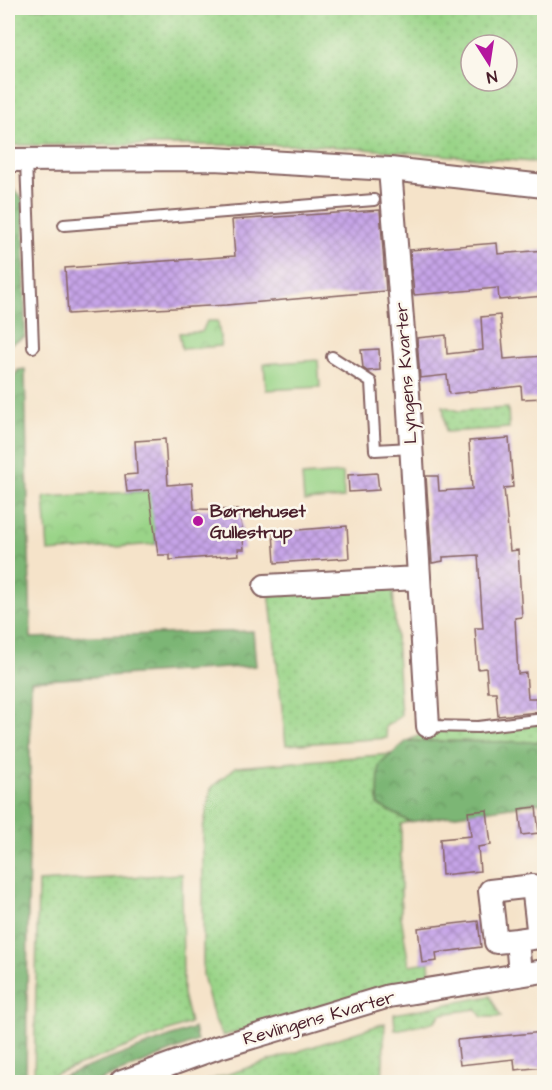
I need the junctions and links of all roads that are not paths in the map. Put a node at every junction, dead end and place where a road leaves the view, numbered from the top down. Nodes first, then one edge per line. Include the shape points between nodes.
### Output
1 (17, 160) edge
2 (390, 169) junction
3 (544, 186) edge
4 (374, 200) dead end
5 (64, 225) dead end
6 (33, 347) dead end
7 (332, 357) dead end
8 (411, 448) junction
9 (418, 578) junction
10 (265, 586) dead end
11 (544, 719) edge
12 (428, 726) joint
13 (517, 940) dead end
14 (544, 971) edge
15 (520, 974) junction
16 (122, 1083) edge

1 - 2 street via 214,159
1 - 6 lane
2 - 3 street
2 - 8 street, Lyngens Kvarter
4 - 5 lane
7 - 8 lane via 371,382 375,450
8 - 9 street, Lyngens Kvarter
9 - 10 street
9 - 12 street, Lyngens Kvarter
11 - 12 lane via 478,727
13 - 15 street
14 - 15 street, Revlingens Kvarter
15 - 16 street, Revlingens Kvarter via 389,996 216,1048

